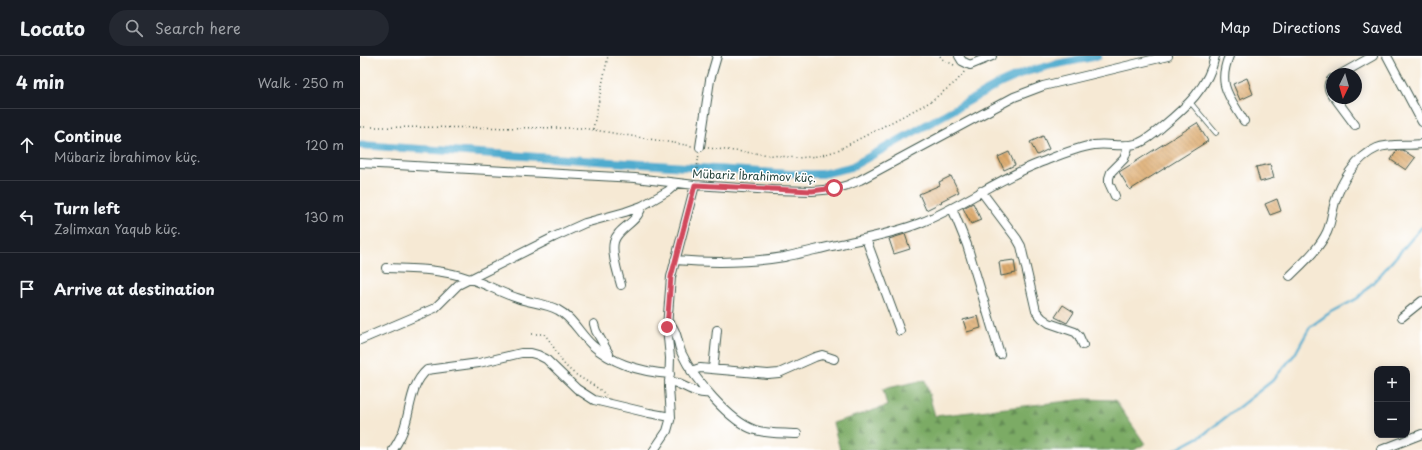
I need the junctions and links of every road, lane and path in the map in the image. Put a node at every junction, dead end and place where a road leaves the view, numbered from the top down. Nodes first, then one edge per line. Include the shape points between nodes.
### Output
1 (608, 56) edge
2 (717, 56) edge
3 (959, 56) edge
4 (992, 56) edge
5 (1168, 56) edge
6 (1215, 56) edge
7 (1228, 56) edge
8 (1373, 56) edge
9 (1387, 56) edge
10 (970, 65) junction
11 (1352, 68) edge
12 (1190, 102) junction
13 (1339, 104) edge
14 (1244, 121) dead end
15 (1422, 122) edge
16 (1355, 125) dead end
17 (360, 127) edge
18 (592, 129) junction
19 (1216, 133) dead end
20 (1422, 144) edge
21 (1129, 145) junction
22 (700, 147) junction
23 (360, 163) edge
24 (676, 184) junction
25 (695, 185) junction
26 (981, 191) junction
27 (1115, 196) dead end
28 (642, 206) junction
29 (952, 208) junction
30 (866, 239) junction
31 (675, 260) junction
32 (386, 268) dead end
33 (1290, 276) dead end
34 (469, 279) junction
35 (621, 285) dead end
36 (1422, 301) edge
37 (1402, 317) dead end
38 (667, 322) junction
39 (594, 324) dead end
40 (717, 330) dead end
41 (900, 331) dead end
42 (532, 334) dead end
43 (360, 340) edge
44 (1083, 345) dead end
45 (1000, 354) dead end
46 (609, 358) junction
47 (834, 359) dead end
48 (713, 369) junction
49 (691, 371) junction
50 (670, 377) junction
51 (709, 393) junction
52 (610, 404) junction
53 (671, 417) junction
54 (797, 434) dead end
55 (1422, 434) edge
56 (393, 450) edge
57 (654, 450) edge
58 (1381, 450) edge

1 - 18 path
2 - 22 street via 709,87
3 - 10 street
4 - 10 street
5 - 25 street, Mübariz İbrahimov küç. via 1044,86 1014,97 848,185 812,191
6 - 12 street via 1200,91
7 - 14 street via 1224,70 1226,91
8 - 11 street
9 - 15 street
10 - 22 path via 957,81 930,102 836,151 797,158
12 - 19 lane
12 - 21 street via 1149,137
13 - 16 street
17 - 18 path
18 - 22 path
20 - 33 street via 1378,148 1360,160 1340,188 1328,231 1321,243
21 - 26 street via 1092,145 1070,151 1019,171
21 - 27 street via 1124,159 1111,172 1109,178
22 - 25 path
23 - 24 street, Mübariz İbrahimov küç. via 635,178
24 - 25 street, Mübariz İbrahimov küç.
24 - 28 street via 663,195
25 - 31 street
26 - 29 street
26 - 44 street via 1018,239 1036,311 1049,323 1075,332
28 - 34 street via 585,222
28 - 35 street via 637,217 617,235 614,242 614,256
29 - 30 street via 920,223
29 - 45 street via 968,245
30 - 31 street via 754,261
30 - 41 street
31 - 38 street
32 - 34 street via 442,271
34 - 43 street via 458,285 435,308
34 - 46 street via 516,298 558,309 592,345
36 - 37 street
38 - 49 street via 673,326 681,353
38 - 50 street
39 - 46 street
40 - 48 street
42 - 52 path via 544,334 565,365 605,394
46 - 50 street via 644,371
47 - 48 street via 822,355 815,356 779,373 768,374
48 - 49 street via 700,368
49 - 51 street
50 - 51 street via 698,393
50 - 53 street
51 - 54 street via 736,420 748,427 767,432
52 - 53 street
52 - 56 street via 587,396 546,359 538,355 522,353 479,363 432,369 422,375 415,388 402,433
53 - 57 street via 667,431
55 - 58 street

